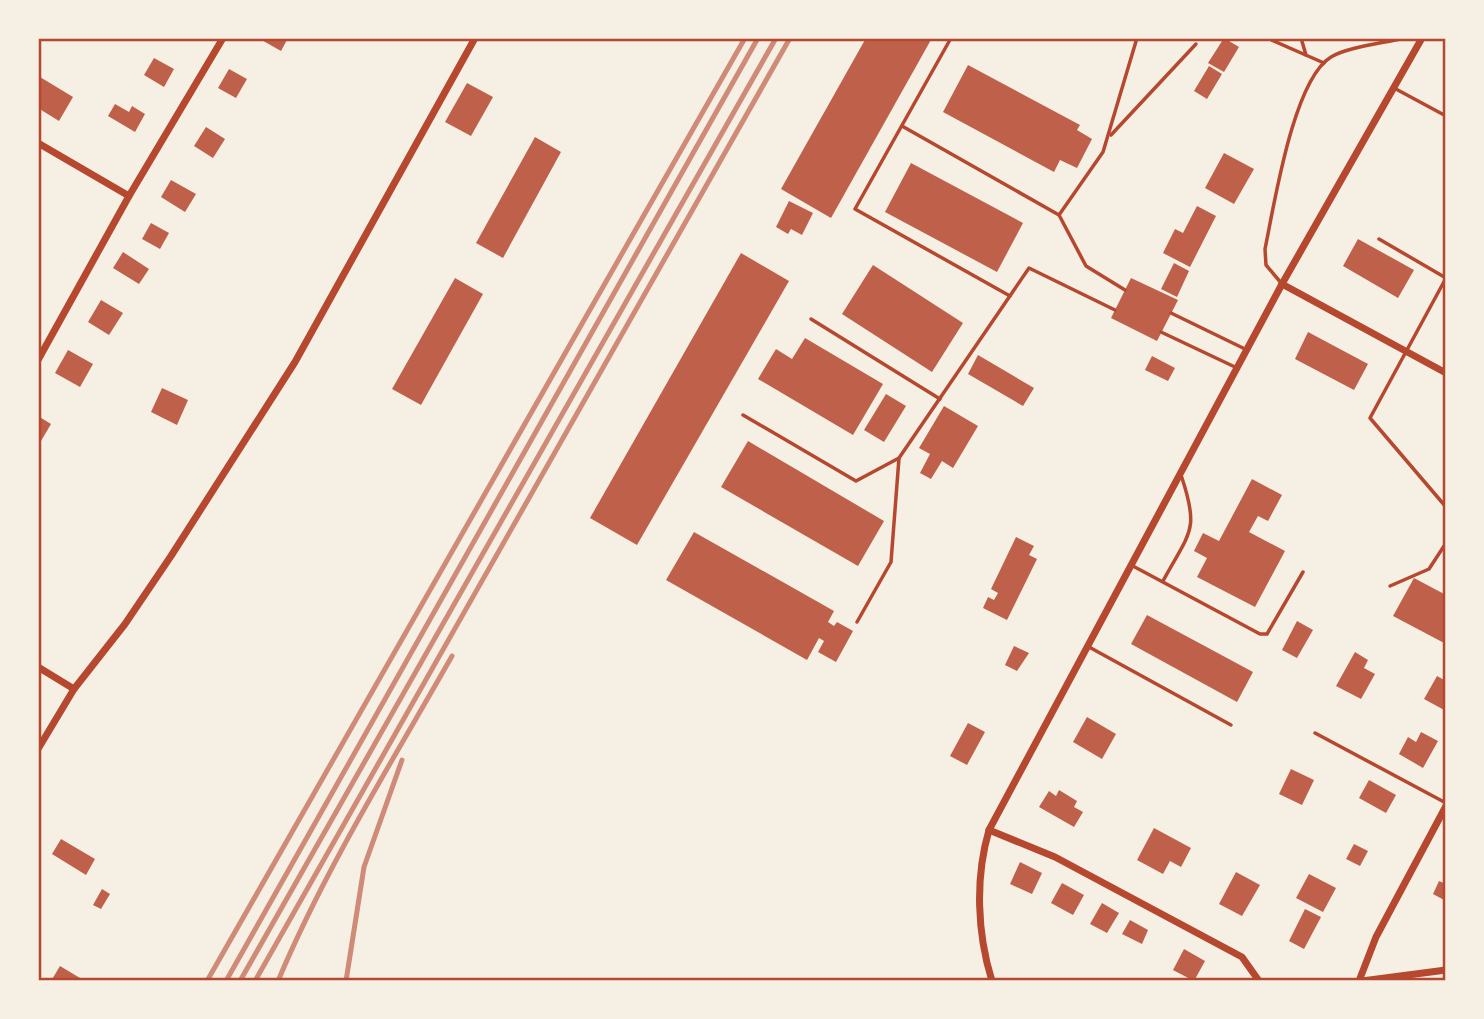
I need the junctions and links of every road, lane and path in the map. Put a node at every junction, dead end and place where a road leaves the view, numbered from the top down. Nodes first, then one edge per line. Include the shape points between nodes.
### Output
1 (223, 38) edge
2 (475, 38) edge
3 (951, 38) edge
4 (1138, 38) edge
5 (1267, 38) edge
6 (1301, 38) edge
7 (1404, 38) edge
8 (1422, 38) edge
9 (1196, 44) dead end
10 (1306, 55) junction
11 (1324, 63) junction
12 (1394, 88) junction
13 (1446, 116) edge
14 (902, 126) junction
15 (1110, 137) junction
16 (38, 143) edge
17 (129, 196) junction
18 (1059, 215) junction
19 (1380, 239) dead end
20 (1446, 278) edge
21 (1282, 284) junction
22 (1125, 290) dead end
23 (1010, 296) junction
24 (1115, 310) dead end
25 (1171, 313) dead end
26 (811, 319) dead end
27 (1161, 332) dead end
28 (1247, 350) junction
29 (1405, 351) junction
30 (38, 360) edge
31 (1237, 368) junction
32 (1446, 373) edge
33 (940, 399) junction
34 (743, 415) dead end
35 (899, 458) junction
36 (1180, 473) junction
37 (1446, 507) edge
38 (1446, 543) edge
39 (1131, 565) junction
40 (1303, 572) dead end
41 (1163, 582) junction
42 (1390, 586) dead end
43 (857, 621) dead end
44 (1087, 646) junction
45 (38, 667) edge
46 (74, 689) junction
47 (1231, 725) dead end
48 (1315, 733) dead end
49 (38, 749) edge
50 (1446, 804) edge
51 (989, 830) junction
52 (1446, 970) edge
53 (992, 981) edge
54 (1259, 981) edge
55 (1360, 981) edge

1 - 17 street
2 - 46 street via 295,362 171,556
3 - 14 lane
4 - 15 lane
5 - 10 lane
6 - 10 lane
7 - 11 lane via 1332,56
8 - 12 street
9 - 15 lane
10 - 11 lane
11 - 21 lane via 1290,129 1265,249 1266,265
12 - 13 lane
12 - 21 street
14 - 18 lane
14 - 23 lane via 855,209
15 - 18 lane
16 - 17 street
17 - 30 street
18 - 22 lane via 1086,266
19 - 20 lane
20 - 29 lane
21 - 28 street
21 - 29 street
23 - 24 lane via 1028,268
23 - 33 lane
25 - 28 lane
26 - 33 lane
27 - 31 lane
28 - 31 street
29 - 32 street
29 - 37 lane via 1370,418
31 - 36 street
33 - 35 lane
34 - 35 lane via 856,481
35 - 43 lane via 891,562
36 - 39 street
36 - 41 lane via 1193,519
38 - 42 lane via 1429,569
39 - 41 lane
39 - 44 street
40 - 41 lane via 1267,634
44 - 47 lane
44 - 51 street
45 - 46 street
46 - 49 street
48 - 50 lane
50 - 55 street via 1376,937
51 - 53 street via 981,855 979,904
51 - 54 street via 1055,858 1242,957
52 - 55 street

